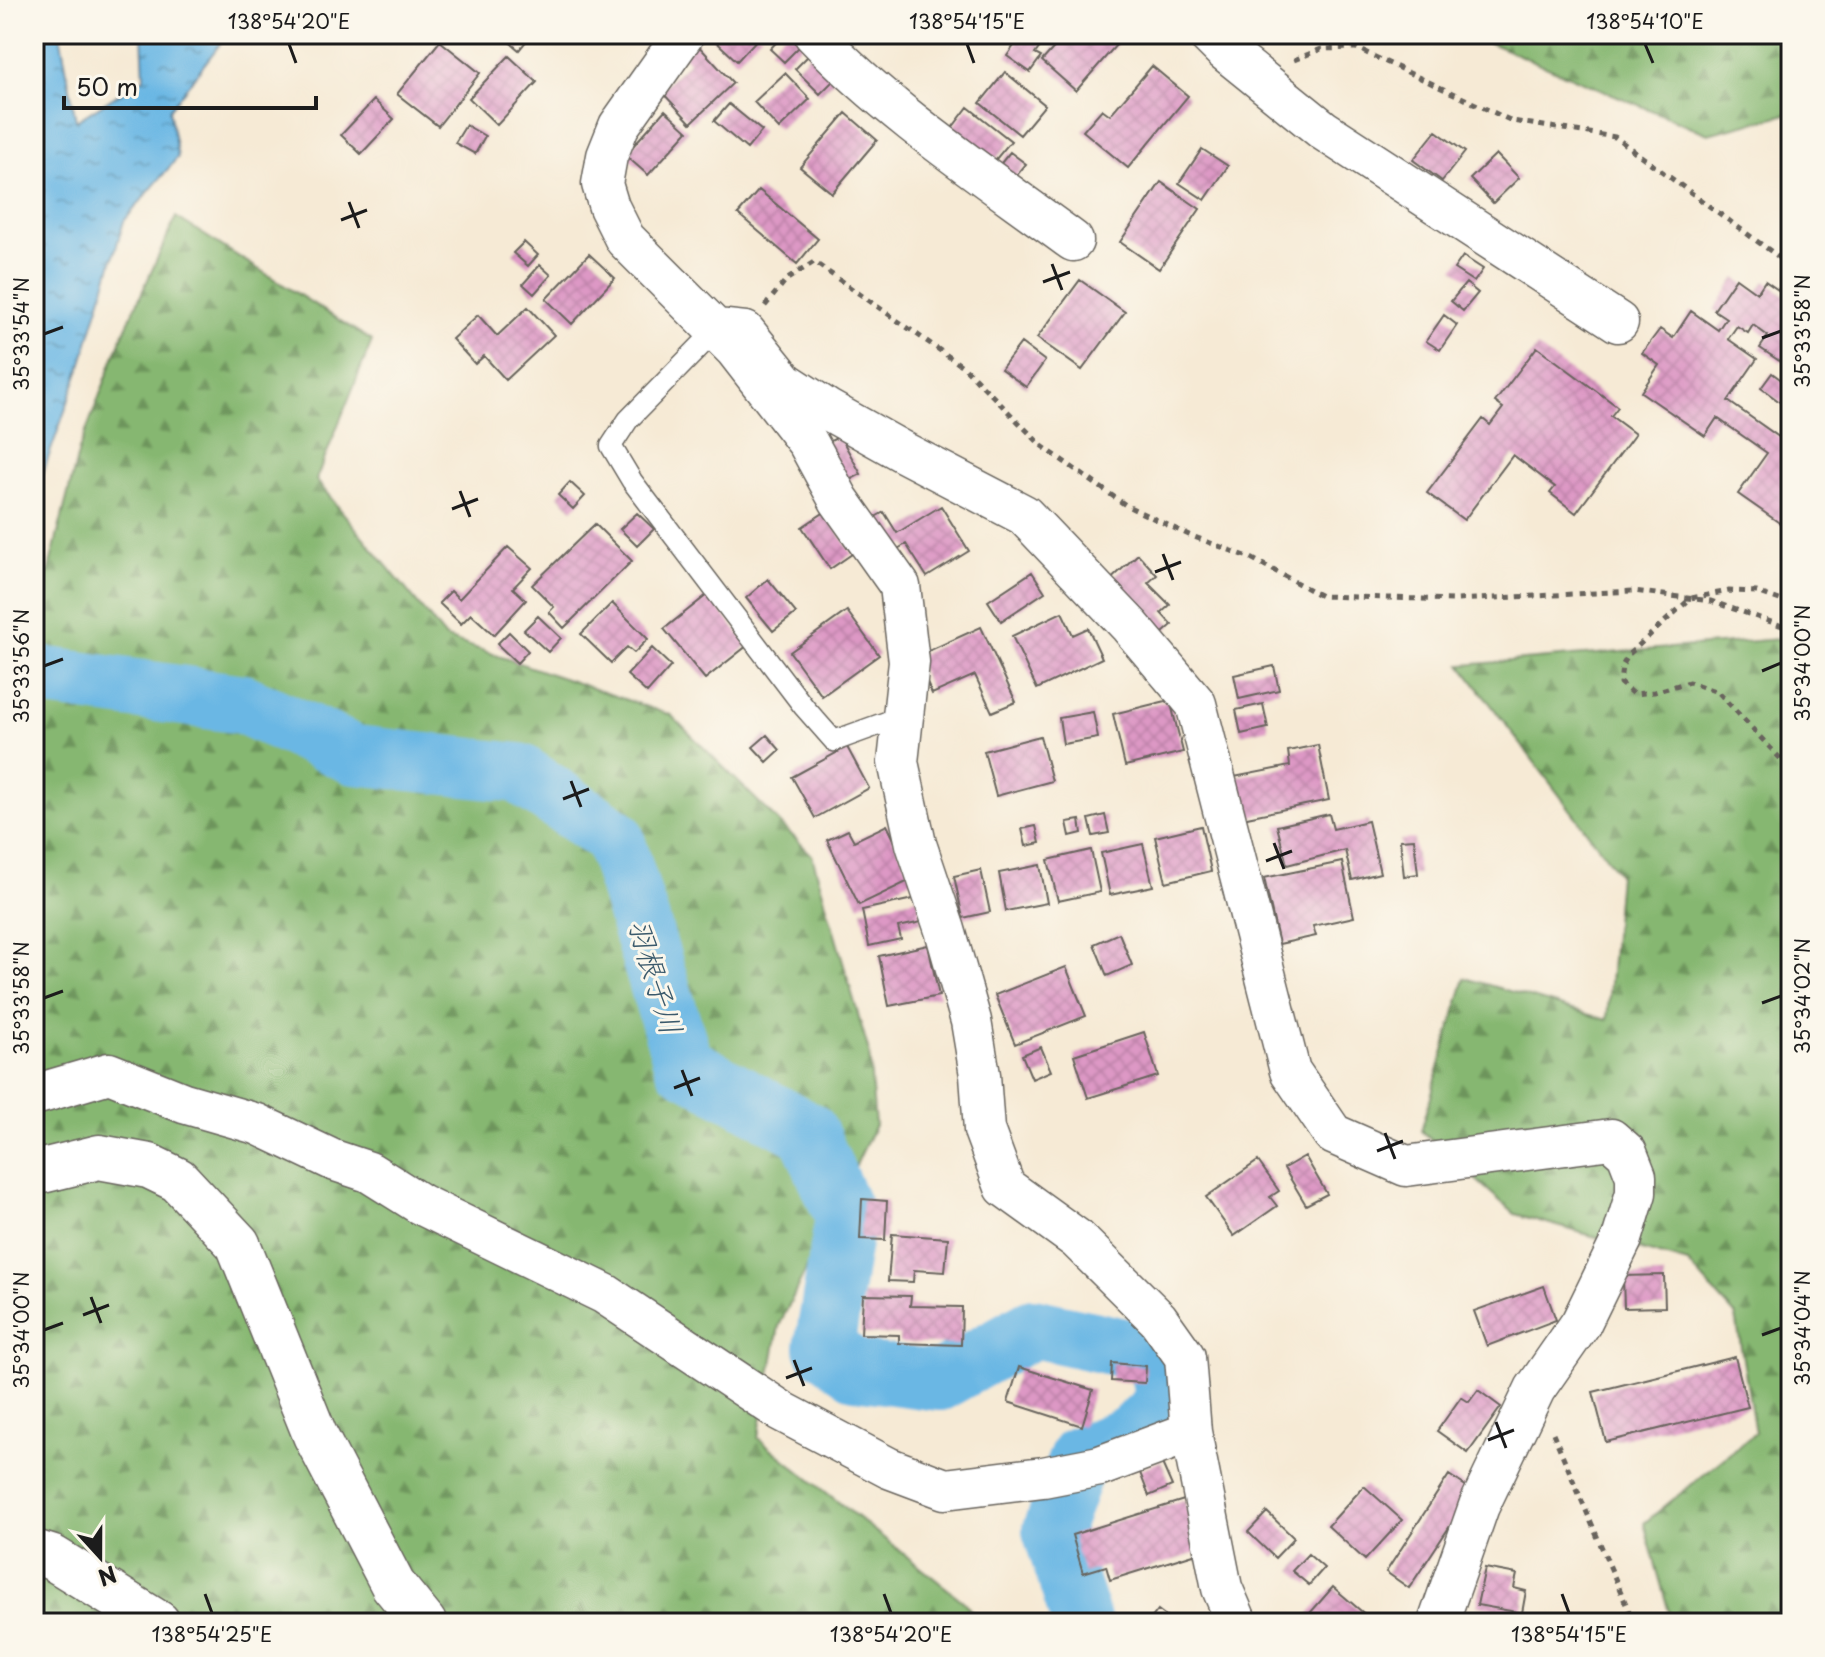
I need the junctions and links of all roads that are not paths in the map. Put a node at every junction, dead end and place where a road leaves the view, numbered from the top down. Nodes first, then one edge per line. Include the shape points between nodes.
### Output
1 (684, 34) edge
2 (814, 34) edge
3 (1208, 34) edge
4 (1073, 241) dead end
5 (1618, 322) dead end
6 (731, 330) junction
7 (903, 716) junction
8 (34, 1095) edge
9 (34, 1173) edge
10 (1191, 1432) junction
11 (34, 1552) edge
12 (158, 1623) edge
13 (424, 1623) edge
14 (1237, 1623) edge
15 (1438, 1623) edge

1 - 6 street via 619,126 602,184 625,239
2 - 4 street via 924,131
3 - 5 street via 1323,130
6 - 7 street via 900,586 909,662
6 - 7 lane via 628,420 611,446 651,506 834,741
6 - 15 street via 785,382 879,439 1024,515 1196,704 1290,1071 1333,1134 1406,1166 1611,1139 1627,1153 1636,1193 1622,1239 1581,1323 1535,1389 1479,1506
7 - 10 street via 901,776 916,844 971,1021 984,1130 1005,1187 1077,1239 1158,1319 1185,1357
8 - 10 street via 109,1073 257,1124 369,1172 420,1204 605,1294 781,1411 889,1468 945,1489 1100,1466
9 - 13 street via 99,1157 149,1166 178,1180 238,1244 315,1435 393,1585
10 - 14 street via 1222,1588
11 - 12 street via 53,1558

